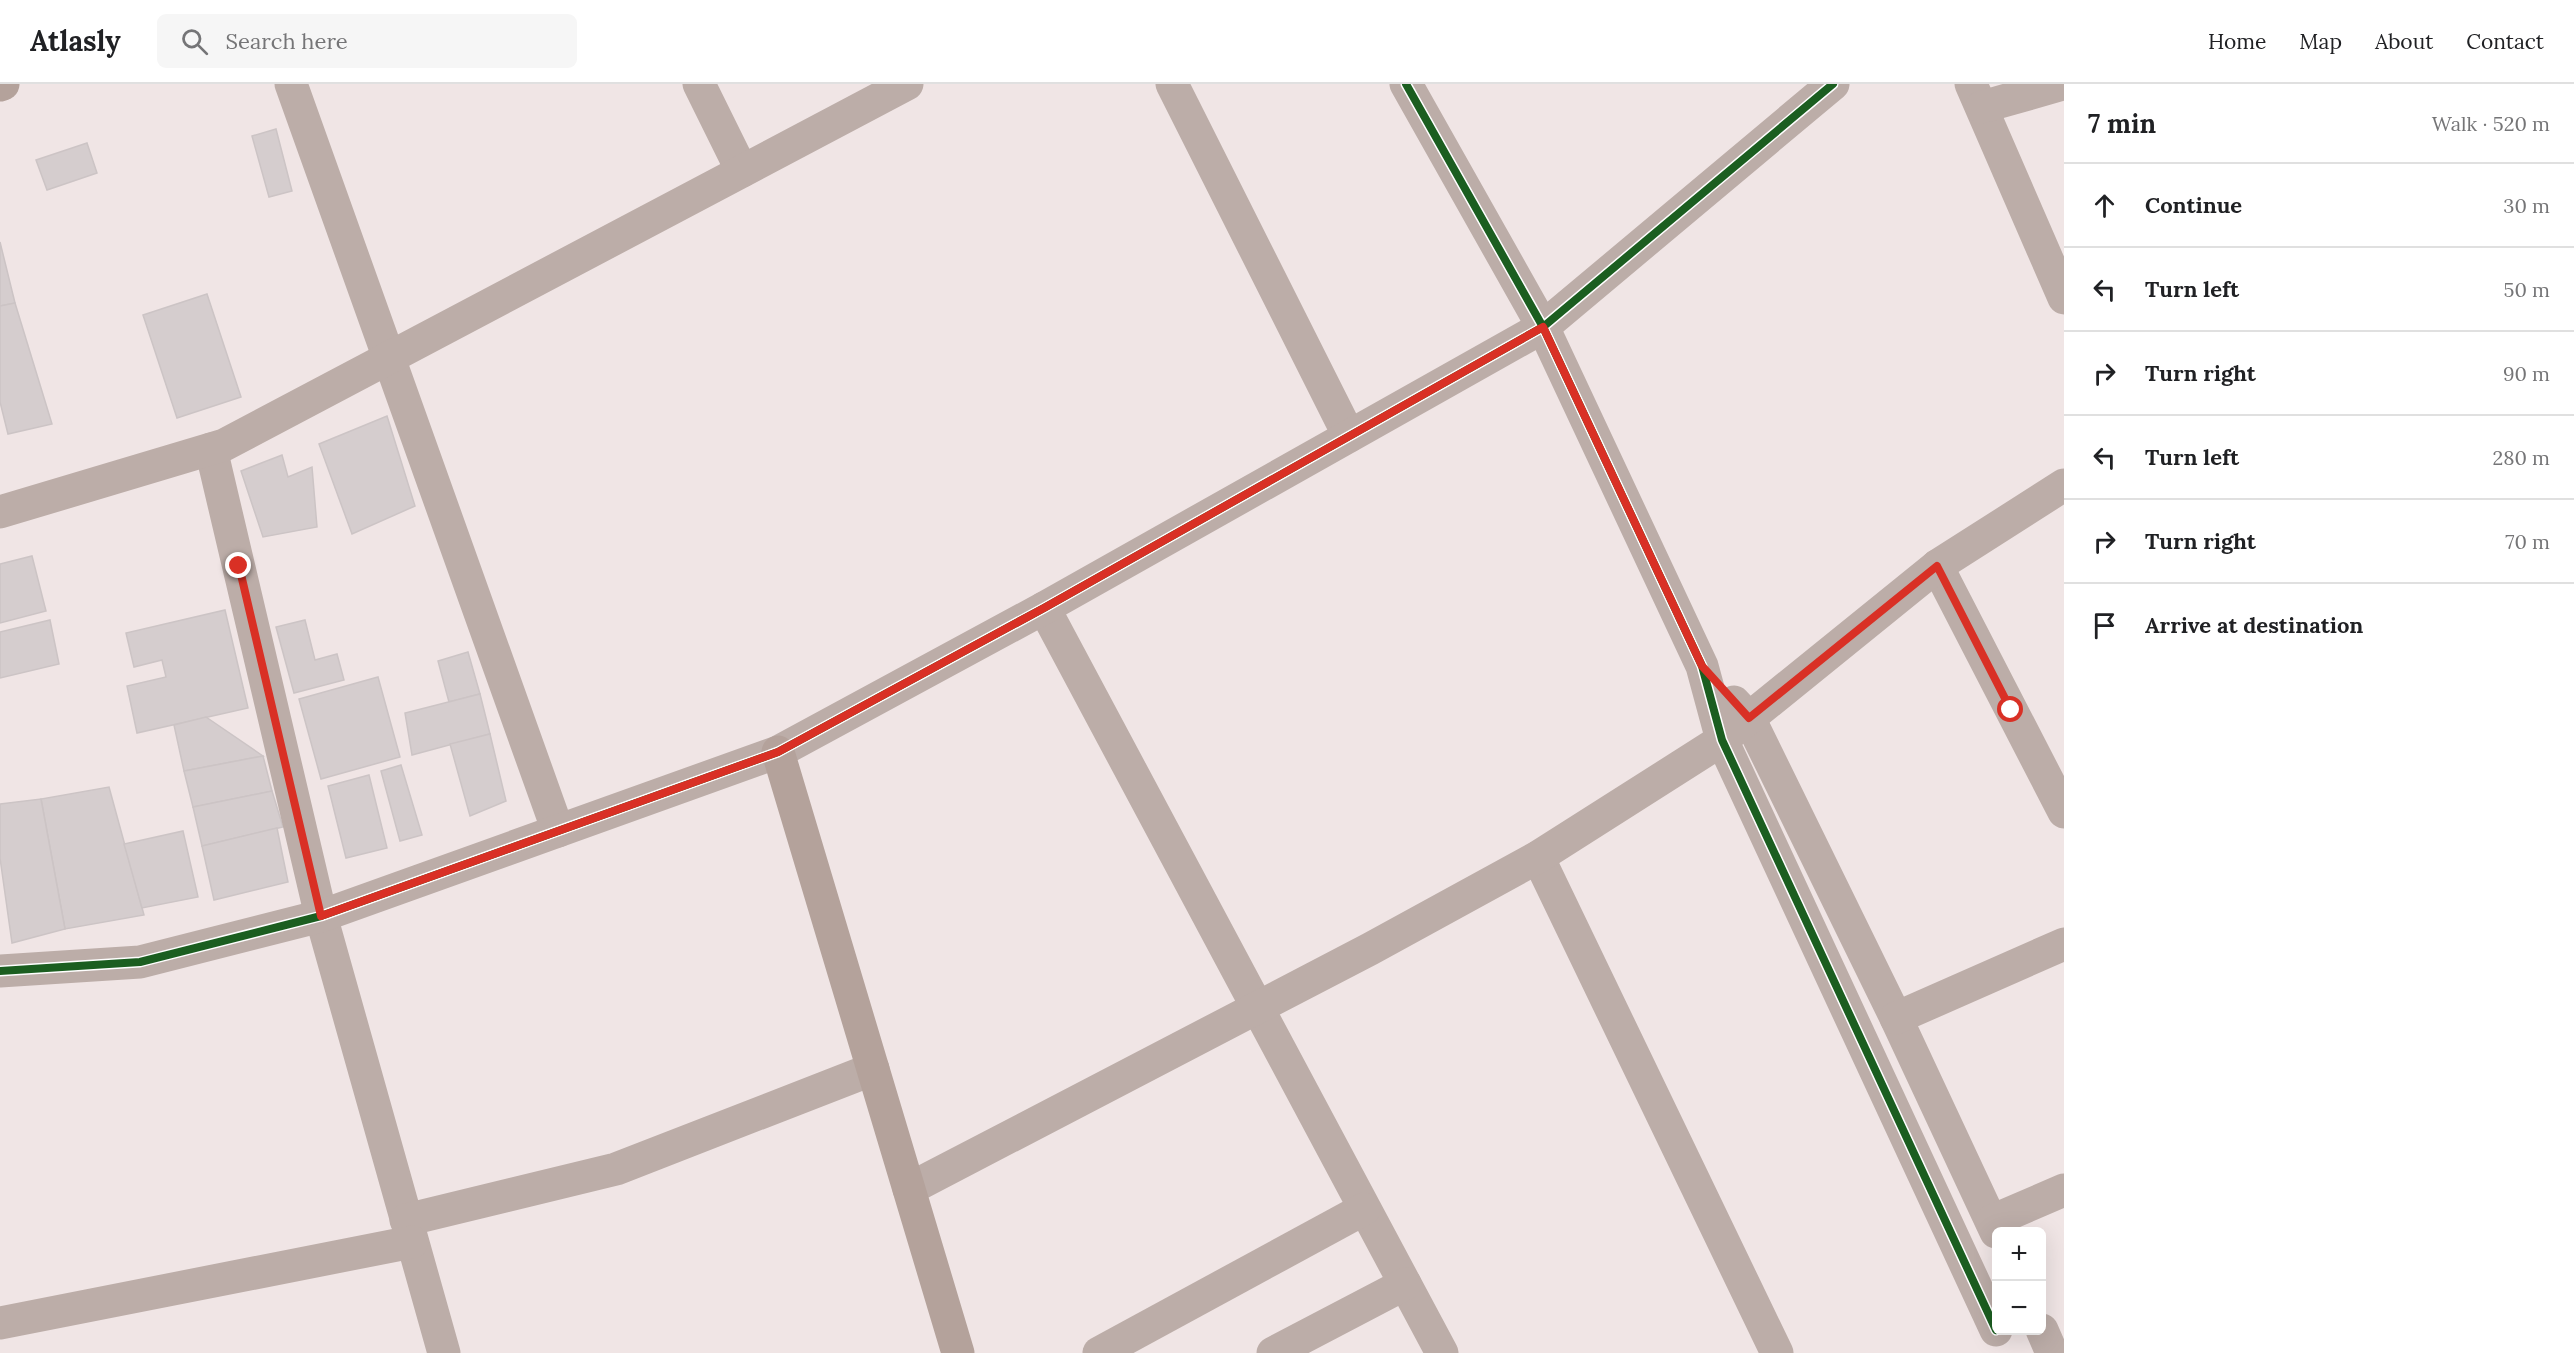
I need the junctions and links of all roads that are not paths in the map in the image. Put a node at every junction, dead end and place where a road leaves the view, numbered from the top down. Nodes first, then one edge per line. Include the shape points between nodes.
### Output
1 (291, 84) edge
2 (699, 84) edge
3 (907, 84) edge
4 (1172, 84) edge
5 (1406, 84) edge
6 (1833, 84) edge
7 (2063, 84) edge
8 (1977, 95) edge
9 (742, 171) junction
10 (2062, 291) edge
11 (1543, 327) junction
12 (389, 358) junction
13 (1349, 436) junction
14 (211, 449) junction
15 (2064, 485) edge
16 (0, 512) edge
17 (1937, 566) junction
18 (1044, 608) junction
19 (1702, 666) junction
20 (1749, 718) junction
21 (1722, 740) junction
22 (778, 752) junction
23 (2064, 812) edge
24 (558, 831) junction
25 (1538, 857) junction
26 (321, 916) junction
27 (2064, 944) edge
28 (0, 971) edge
29 (1256, 1009) junction
30 (1896, 1018) junction
31 (873, 1068) junction
32 (909, 1189) junction
33 (2064, 1190) edge
34 (1365, 1209) junction
35 (1994, 1226) edge
36 (409, 1231) junction
37 (1405, 1284) junction
38 (1992, 1319) edge
39 (0, 1323) edge
40 (1999, 1335) edge
41 (2044, 1335) edge
42 (444, 1353) edge
43 (958, 1353) edge
44 (1099, 1353) edge
45 (1273, 1353) edge
46 (1442, 1353) edge
47 (1777, 1353) edge
48 (2007, 1353) edge
49 (2052, 1353) edge

1 - 12 street
2 - 9 street
3 - 9 street
4 - 13 street
5 - 11 street
6 - 11 street
7 - 8 street
8 - 10 street
9 - 12 street
11 - 13 street
11 - 19 street
12 - 14 street via 224,446
12 - 24 street
13 - 18 street
14 - 16 street
14 - 26 street
15 - 17 street
17 - 20 street
17 - 23 street
18 - 22 street
18 - 29 street
19 - 20 street
19 - 21 street
20 - 21 street
20 - 30 street
21 - 25 street
21 - 38 street
22 - 24 street
22 - 31 main road
24 - 26 street
25 - 29 street
25 - 47 street
26 - 28 street via 140,962
26 - 36 street
27 - 30 street
29 - 32 street
29 - 34 street
30 - 35 street
31 - 32 main road
31 - 36 street via 616,1169
32 - 43 main road
33 - 35 street
34 - 37 street
34 - 44 street
36 - 39 street
36 - 42 street
37 - 45 street
37 - 46 street
40 - 48 street
41 - 49 street

